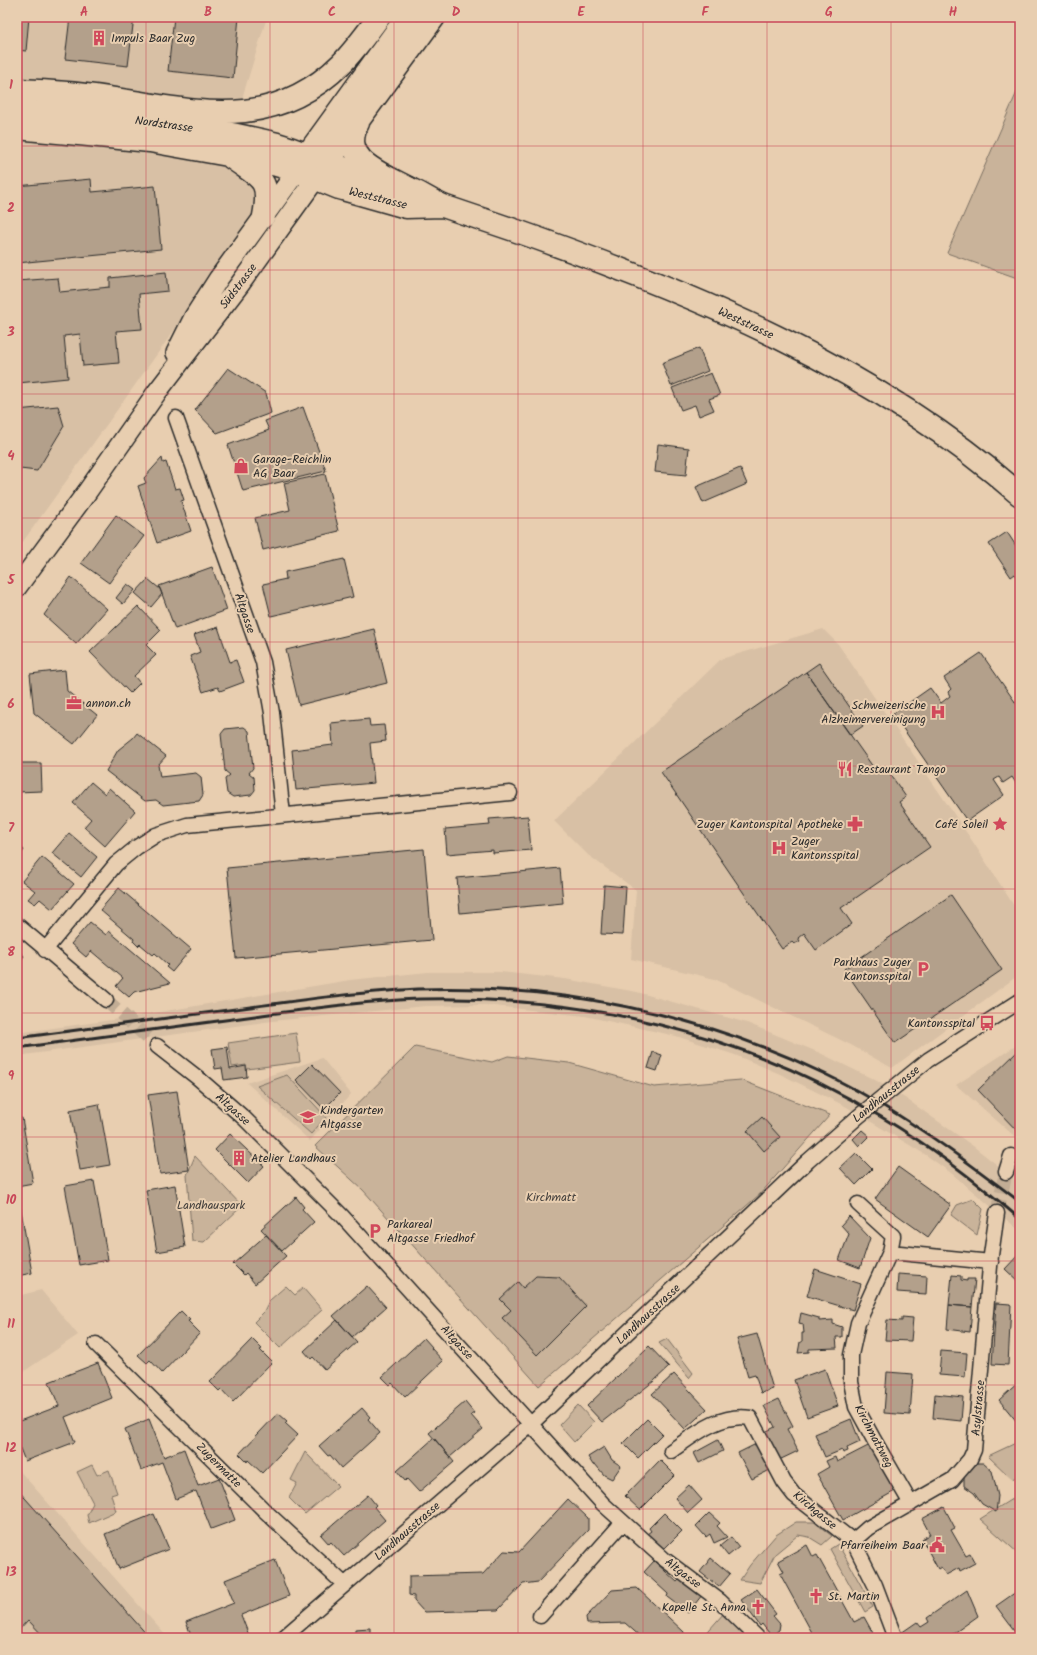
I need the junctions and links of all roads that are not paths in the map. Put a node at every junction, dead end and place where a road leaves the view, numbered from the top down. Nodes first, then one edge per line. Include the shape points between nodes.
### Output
1 (379, 17) edge
2 (407, 17) edge
3 (434, 17) edge
4 (17, 90) edge
5 (17, 111) edge
6 (360, 120) junction
7 (17, 128) edge
8 (228, 154) junction
9 (312, 167) junction
10 (410, 189) junction
11 (442, 206) junction
12 (264, 216) junction
13 (157, 392) junction
14 (176, 418) dead end
15 (1020, 495) edge
16 (17, 587) edge
17 (510, 793) dead end
18 (283, 816) junction
19 (17, 925) edge
20 (45, 950) junction
21 (106, 1000) tunnel mouth
22 (1020, 1001) edge
23 (157, 1046) tunnel mouth
24 (1011, 1156) dead end
25 (1006, 1172) tunnel mouth
26 (858, 1204) dead end
27 (997, 1213) tunnel mouth
28 (890, 1252) junction
29 (991, 1262) junction
30 (96, 1344) dead end
31 (531, 1424) junction
32 (671, 1451) dead end
33 (911, 1504) junction
34 (623, 1522) junction
35 (853, 1541) junction
36 (344, 1584) junction
37 (540, 1616) dead end
38 (282, 1638) edge
39 (758, 1638) edge
40 (895, 1638) edge

1 - 4 main road via 341,64 321,81 288,100 249,112 200,112 67,92
2 - 9 main road
3 - 6 main road
5 - 9 main road, Nordstrasse via 112,117 183,126 280,145
6 - 9 main road
6 - 10 main road via 354,130 353,139 358,157 365,164
7 - 8 main road, Nordstrasse via 142,140
8 - 9 main road, Nordstrasse via 266,162
8 - 12 main road via 260,178 264,184 267,192
9 - 10 main road, Weststrasse
9 - 11 main road, Weststrasse via 339,188 406,207
9 - 12 main road, Südstrasse
9 - 13 main road, Südstrasse via 240,284
10 - 11 main road, Weststrasse
11 - 15 main road, Weststrasse via 561,247 701,302 816,357 903,408 951,440
12 - 13 main road, Südstrasse via 194,317
13 - 16 main road, Südstrasse
14 - 18 street, Altgasse via 263,662 272,713
17 - 18 street
18 - 20 street via 187,825 156,835 137,846 116,864
19 - 20 street
20 - 21 street
22 - 31 street, Landhausstrasse via 928,1060 859,1116 808,1161
23 - 31 street, Altgasse via 214,1091 347,1220
24 - 25 street
26 - 28 street, Kirchmattweg via 893,1236
27 - 29 street, Asylstrasse
28 - 29 street
28 - 33 street, Kirchmattweg via 858,1323 851,1355 851,1382 856,1407
29 - 33 street, Asylstrasse via 974,1450 970,1459 952,1480
30 - 36 street, Zugermatte via 265,1511
31 - 34 street, Altgasse via 603,1504
31 - 36 street, Landhausstrasse
32 - 35 street, Kirchgasse via 702,1429 729,1418 750,1418 784,1482 794,1495
33 - 35 street, Asylstrasse via 868,1528
34 - 37 street
34 - 39 street, Altgasse via 664,1559 720,1601
35 - 40 street, Kirchgasse via 875,1585
36 - 38 street, Landhausstrasse

